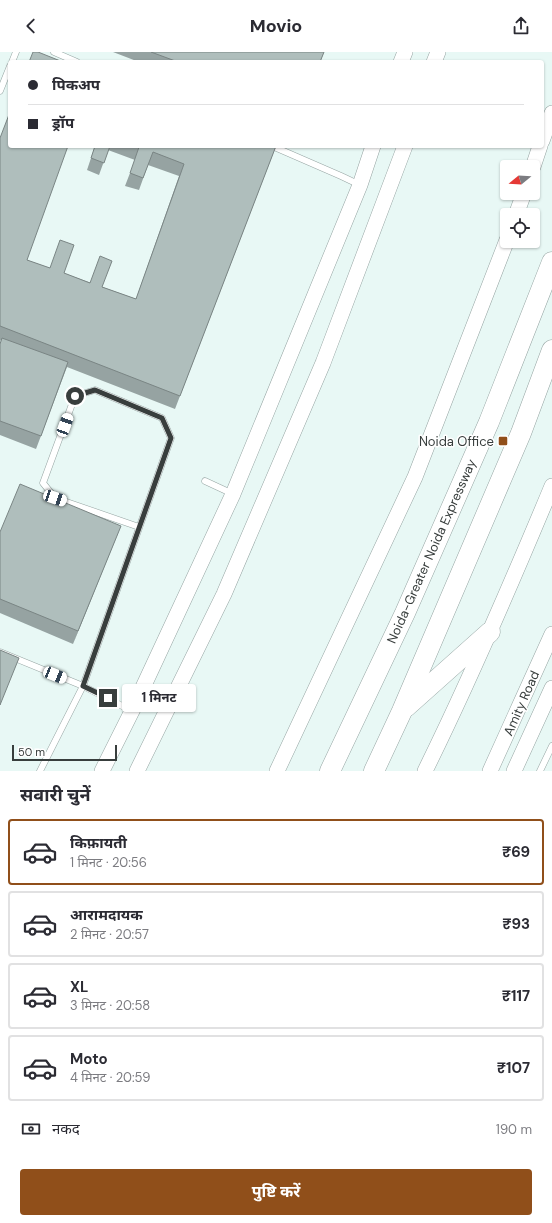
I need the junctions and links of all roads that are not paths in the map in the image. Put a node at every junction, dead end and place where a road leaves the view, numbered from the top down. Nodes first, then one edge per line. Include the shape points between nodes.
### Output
1 (54, 52) edge
2 (72, 60) edge
3 (8, 71) edge
4 (0, 91) edge
5 (552, 113) edge
6 (544, 135) edge
7 (277, 148) edge
8 (372, 148) edge
9 (404, 148) edge
10 (539, 148) edge
11 (535, 160) edge
12 (360, 185) junction
13 (504, 248) edge
14 (552, 262) edge
15 (552, 350) edge
16 (205, 481) dead end
17 (552, 486) edge
18 (233, 494) junction
19 (139, 527) junction
20 (490, 632) junction
21 (552, 634) edge
22 (0, 652) edge
23 (83, 686) junction
24 (552, 688) edge
25 (132, 711) junction
26 (402, 711) junction
27 (552, 746) edge
28 (40, 771) edge
29 (102, 771) edge
30 (137, 771) edge
31 (277, 771) edge
32 (330, 771) edge
33 (374, 771) edge
34 (425, 771) edge
35 (490, 771) edge
36 (514, 771) edge
37 (540, 771) edge

1 - 2 lane
3 - 4 lane
5 - 6 street
7 - 12 lane
8 - 12 street
9 - 30 street via 323,363 227,587
10 - 11 street
12 - 18 street
13 - 31 street via 415,477
14 - 32 highway, Noida-Greater Noida Expressway via 489,422 405,613
15 - 26 highway via 521,433
16 - 18 lane
17 - 20 street
18 - 25 street
19 - 19 lane via 171,438 162,418 95,390 75,396 43,483 55,498
19 - 23 lane
20 - 26 highway
20 - 34 street
21 - 35 street, Amity Road
22 - 23 lane
23 - 25 lane
23 - 28 lane
24 - 36 street, Amity Road
25 - 29 street
26 - 33 highway
27 - 37 lane

